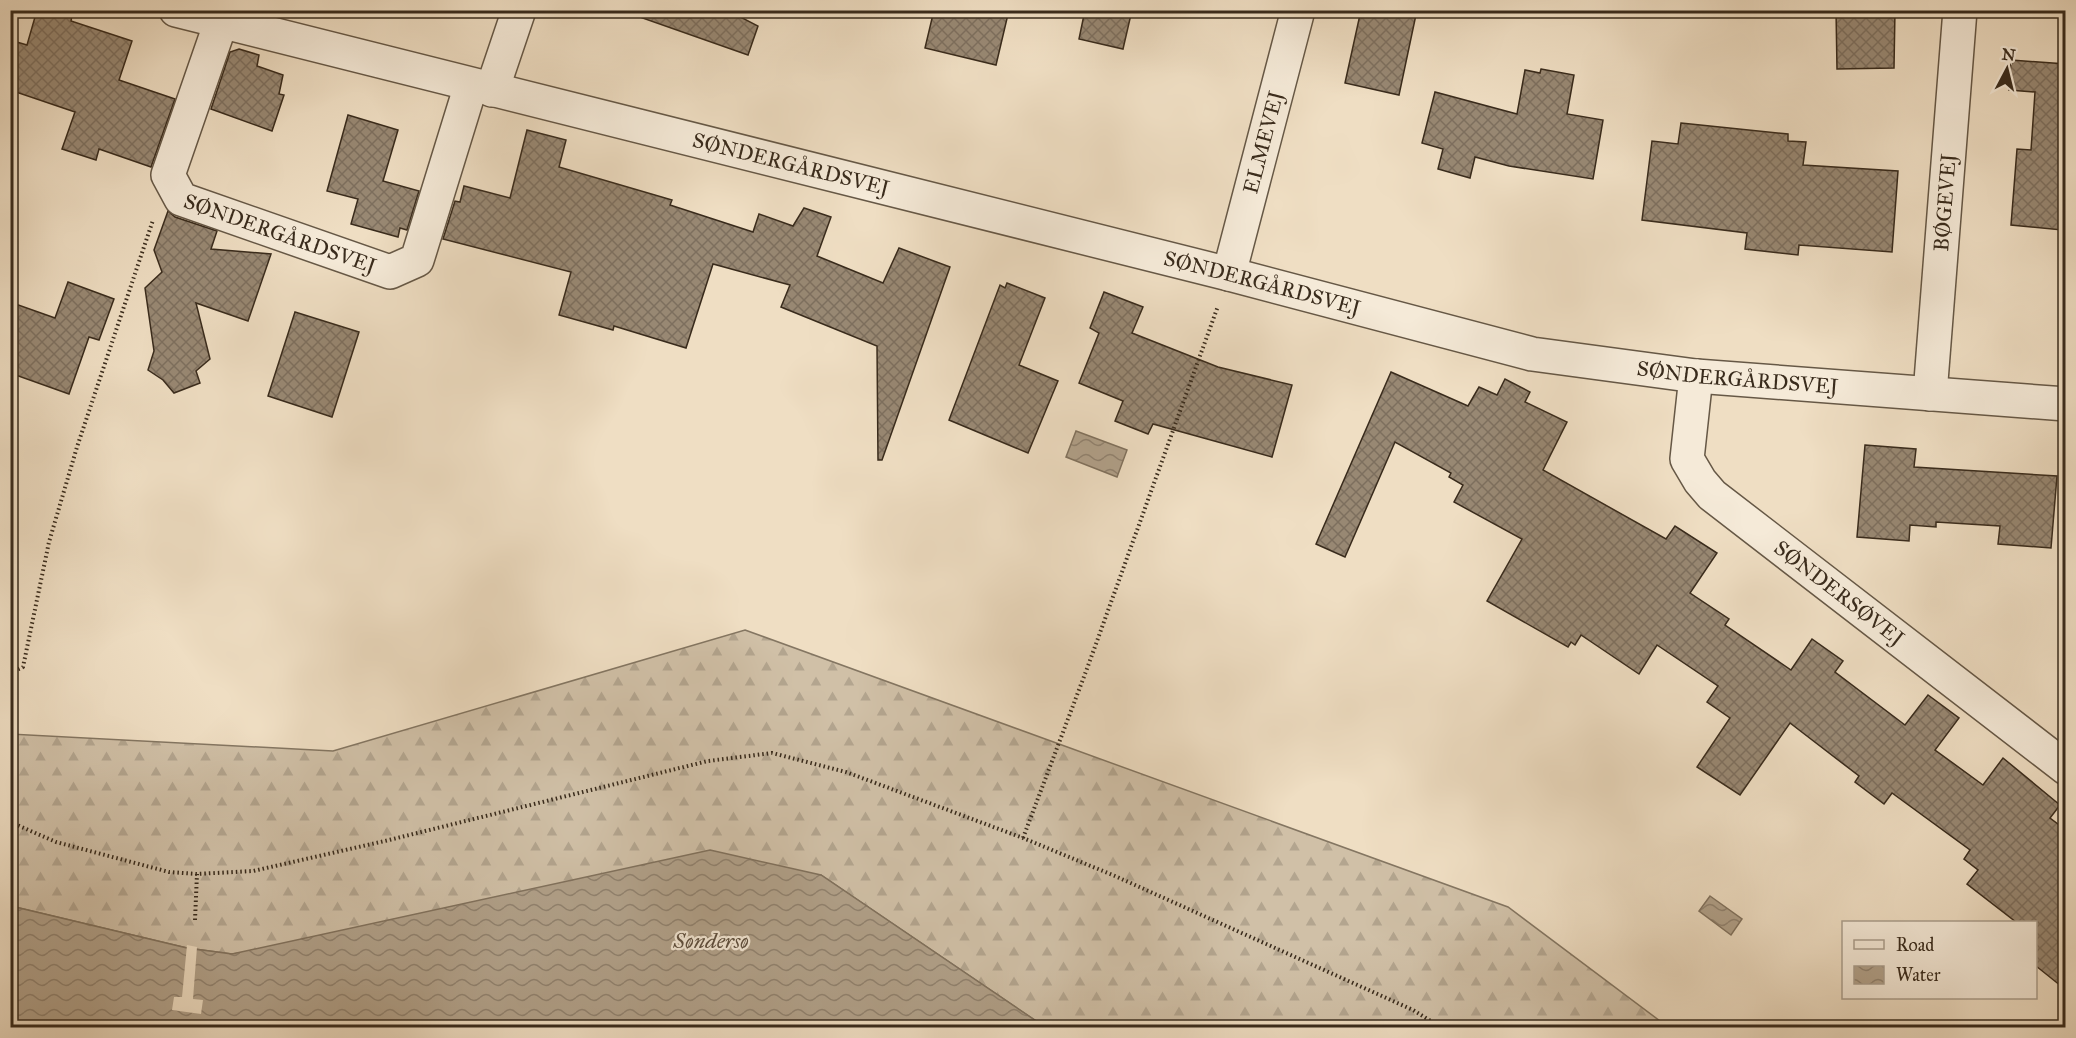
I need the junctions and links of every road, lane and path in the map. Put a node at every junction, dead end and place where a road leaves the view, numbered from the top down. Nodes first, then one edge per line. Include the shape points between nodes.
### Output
1 (176, 10) edge
2 (519, 10) edge
3 (1298, 10) edge
4 (1960, 10) edge
5 (221, 22) junction
6 (482, 87) junction
7 (174, 186) junction
8 (1229, 274) junction
9 (1696, 376) junction
10 (1930, 394) junction
11 (2066, 404) edge
12 (10, 674) edge
13 (2066, 768) edge
14 (10, 822) edge
15 (1023, 838) junction
16 (197, 874) junction
17 (195, 920) dead end
18 (1442, 1028) edge

1 - 5 street, SØNDERGÅRDSVEJ
2 - 6 street
3 - 8 street, ELMEVEJ
4 - 10 street, BØGEVEJ
5 - 6 street, SØNDERGÅRDSVEJ
5 - 7 street, SØNDERGÅRDSVEJ via 168,176
6 - 7 street, SØNDERGÅRDSVEJ via 417,260 390,272 181,199
6 - 8 street, SØNDERGÅRDSVEJ
7 - 12 path via 158,207 77,447 49,543 23,667
8 - 9 street, SØNDERGÅRDSVEJ via 1532,354
8 - 15 path
9 - 10 street, SØNDERGÅRDSVEJ
9 - 13 street, SØNDERSØVEJ via 1687,459 1712,495
10 - 11 street, SØNDERGÅRDSVEJ
14 - 16 path via 56,842 170,872
15 - 16 path via 846,772 772,753 708,761 253,871
15 - 18 path via 1413,1010
16 - 17 path

